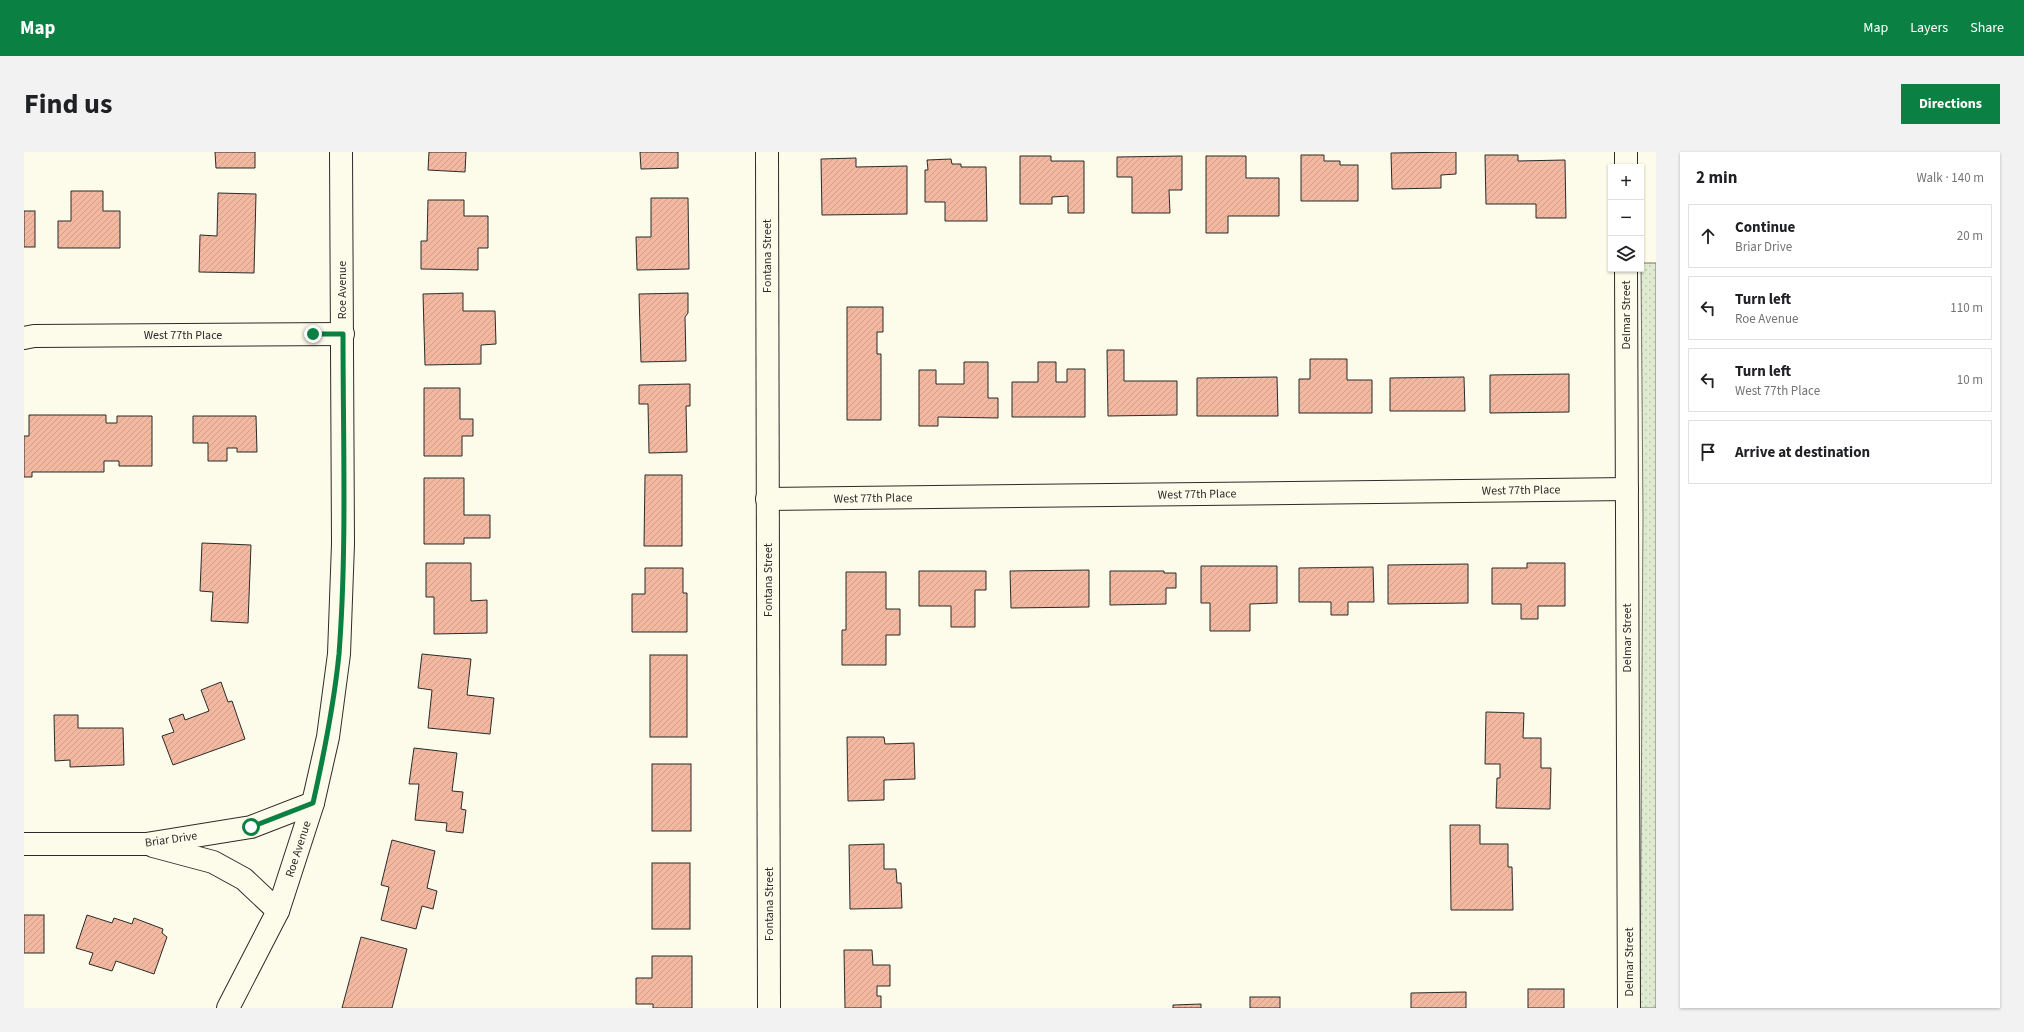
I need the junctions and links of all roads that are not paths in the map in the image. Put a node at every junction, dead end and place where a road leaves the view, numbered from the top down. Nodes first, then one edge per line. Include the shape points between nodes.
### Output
1 (341, 152) edge
2 (767, 152) edge
3 (1626, 152) edge
4 (1626, 164) edge
5 (1626, 272) edge
6 (343, 334) junction
7 (24, 338) edge
8 (1627, 489) junction
9 (768, 499) junction
10 (313, 803) junction
11 (24, 844) edge
12 (146, 844) junction
13 (278, 911) junction
14 (228, 1008) edge
15 (769, 1008) edge
16 (1629, 1008) edge

1 - 6 street, Roe Avenue
2 - 9 street, Fontana Street
3 - 4 street
5 - 8 street, Delmar Street
6 - 7 street, West 77th Place
6 - 10 street, Roe Avenue via 343,544 339,654 328,737
8 - 9 street, West 77th Place
8 - 16 street, Delmar Street
9 - 15 street, Fontana Street
10 - 12 street, Briar Drive via 251,827
10 - 13 street, Roe Avenue
11 - 12 street, Briar Drive
12 - 13 street via 213,862 244,879
13 - 14 street, Roe Avenue

